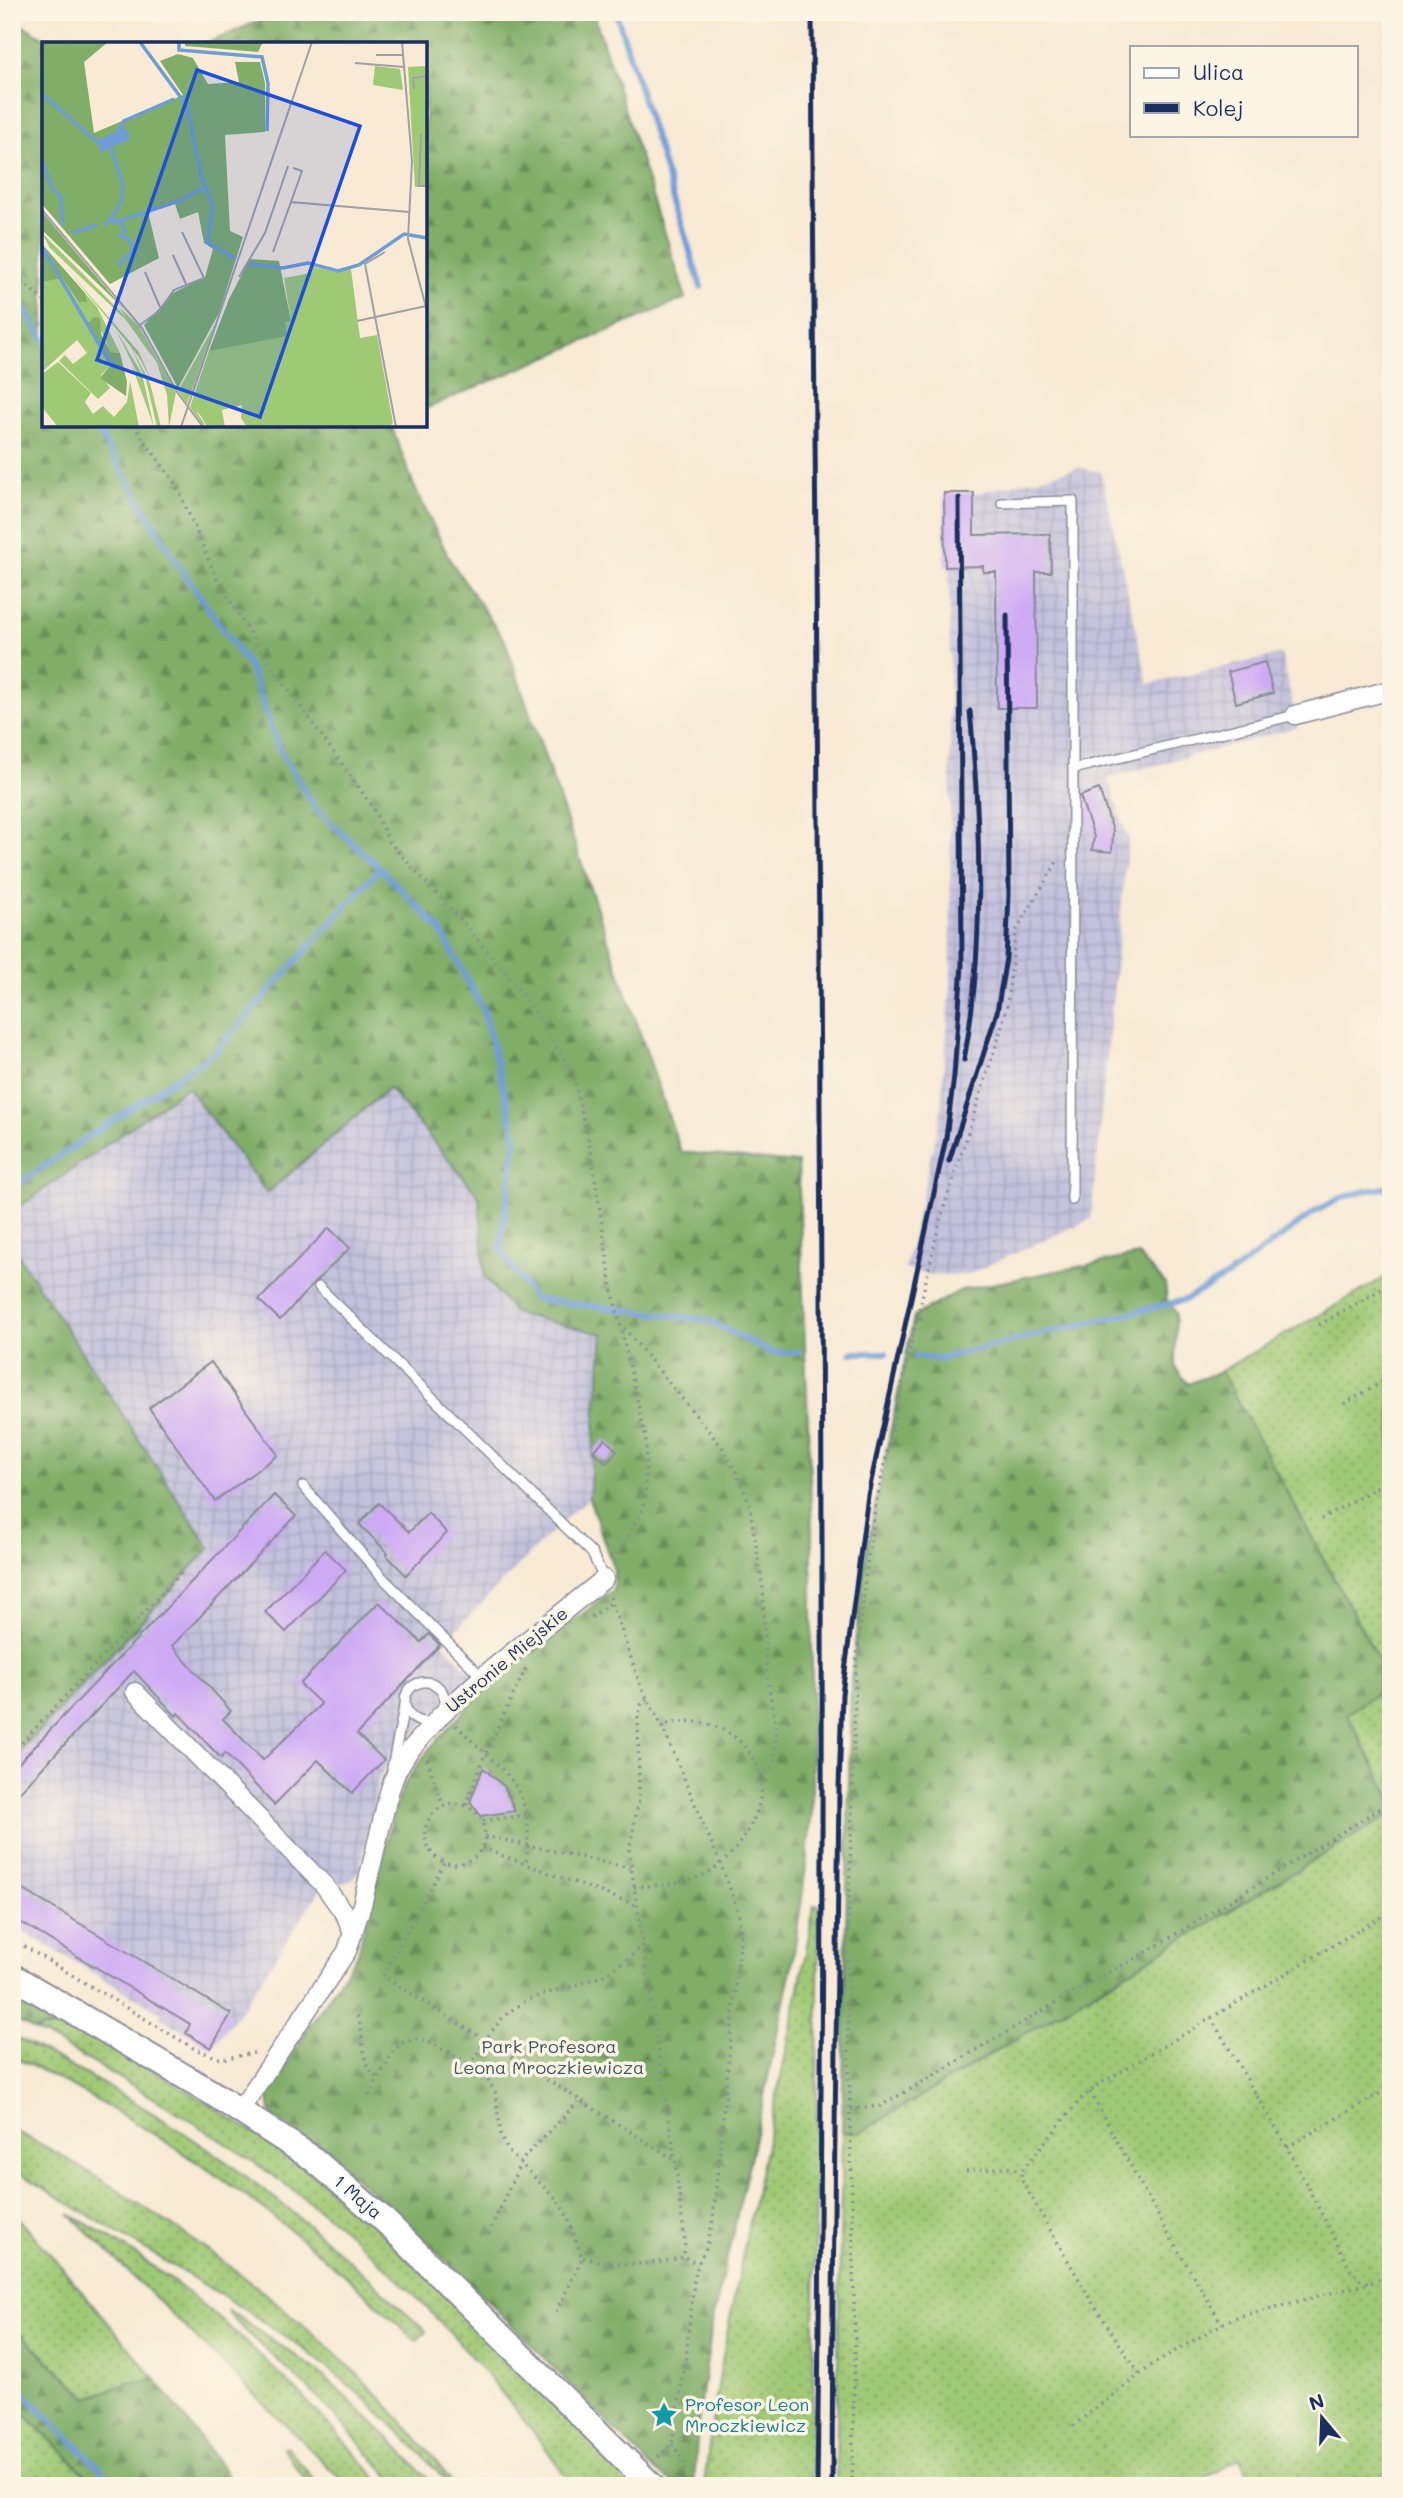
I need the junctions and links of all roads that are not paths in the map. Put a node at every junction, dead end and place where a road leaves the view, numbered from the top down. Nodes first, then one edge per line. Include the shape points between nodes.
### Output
1 (1002, 503) dead end
2 (1391, 690) edge
3 (1295, 715) joint
4 (1073, 769) junction
5 (1072, 1200) dead end
6 (320, 1287) dead end
7 (303, 1486) dead end
8 (604, 1579) joint
9 (482, 1677) junction
10 (135, 1692) dead end
11 (405, 1705) junction
12 (441, 1714) junction
13 (386, 1803) junction
14 (353, 1934) junction
15 (12, 1976) edge
16 (240, 2110) junction
17 (659, 2478) edge

1 - 4 lane via 1073,501
2 - 3 street
3 - 4 lane
4 - 5 lane
6 - 8 lane via 593,1553
7 - 9 lane via 382,1577
8 - 9 street, Ustronie Miejskie
9 - 12 street, Ustronie Miejskie
10 - 14 street via 324,1885
11 - 12 lane via 411,1717 423,1722
11 - 12 lane via 411,1687 430,1682 444,1695
11 - 13 lane
12 - 13 street, Ustronie Miejskie via 397,1770
13 - 14 street, Ustronie Miejskie
14 - 16 street, Ustronie Miejskie via 347,1951
15 - 16 street, 1 Maja
16 - 17 street, 1 Maja via 312,2158 382,2218

